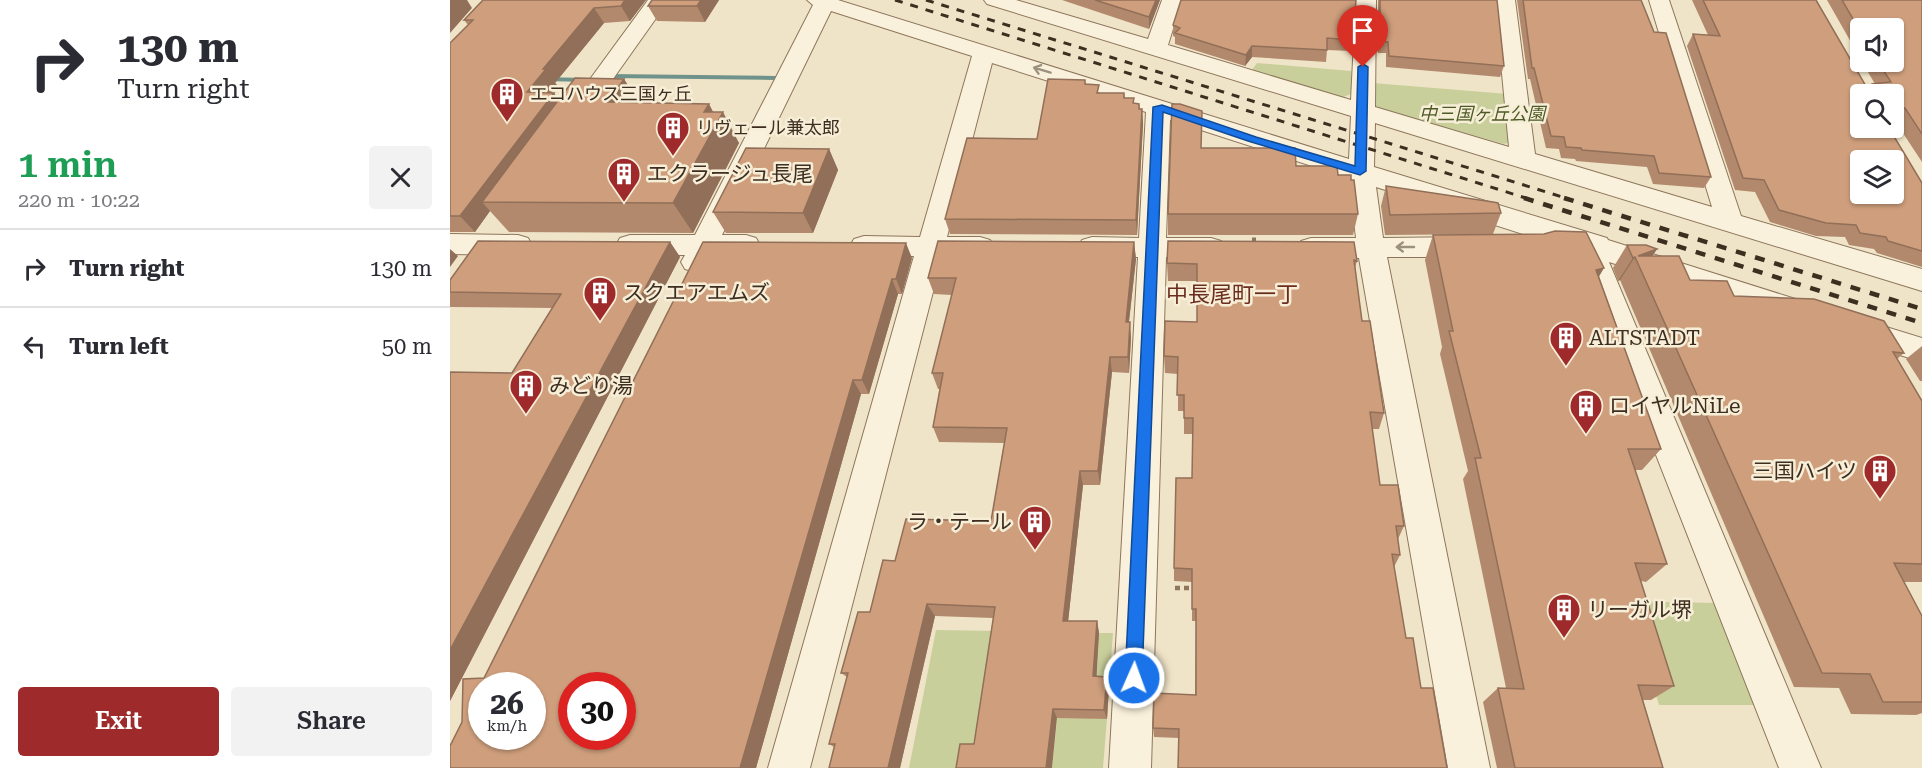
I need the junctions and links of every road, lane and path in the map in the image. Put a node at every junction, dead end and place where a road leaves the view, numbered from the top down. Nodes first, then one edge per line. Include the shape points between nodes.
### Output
1 (659, 0) edge
2 (994, 0) edge
3 (1172, 0) edge
4 (1366, 0) edge
5 (1505, 0) edge
6 (1659, 0) edge
7 (821, 1) edge
8 (1156, 49) junction
9 (984, 52) junction
10 (1158, 107) junction
11 (1361, 112) junction
12 (564, 132) edge
13 (1523, 160) junction
14 (1360, 171) junction
15 (1730, 222) junction
16 (1254, 237) edge
17 (1582, 241) junction
18 (450, 244) edge
19 (541, 245) edge
20 (599, 245) edge
21 (704, 245) junction
22 (775, 246) edge
23 (835, 246) edge
24 (931, 247) junction
25 (1011, 247) edge
26 (1070, 247) edge
27 (1152, 248) junction
28 (1289, 248) edge
29 (1371, 248) junction
30 (1922, 280) edge
31 (683, 286) edge
32 (1873, 335) junction
33 (1922, 351) edge
34 (1897, 376) edge
35 (1138, 587) junction
36 (1197, 588) edge
37 (789, 768) edge
38 (1130, 768) edge
39 (1469, 768) edge
40 (1800, 768) edge

1 - 12 street
2 - 8 street
3 - 8 street
4 - 11 street
5 - 13 street
6 - 15 street
7 - 9 street
7 - 21 street
8 - 11 street
10 -> 9 street
9 - 24 street
10 - 14 street
10 - 27 street
11 - 13 street
11 - 14 street
13 - 15 street
14 - 17 street
14 - 29 street
15 - 30 street
16 - 27 street
17 -> 29 street via 1532,246
17 - 32 street
17 - 40 street via 1595,264
18 - 19 street
20 - 21 street
21 - 22 street
21 - 31 street
23 - 24 street
24 - 25 street
24 - 37 street
26 - 27 street
27 - 35 street
28 - 29 street
29 - 39 street
32 - 33 street
32 - 34 street
35 - 36 path
35 - 38 street

